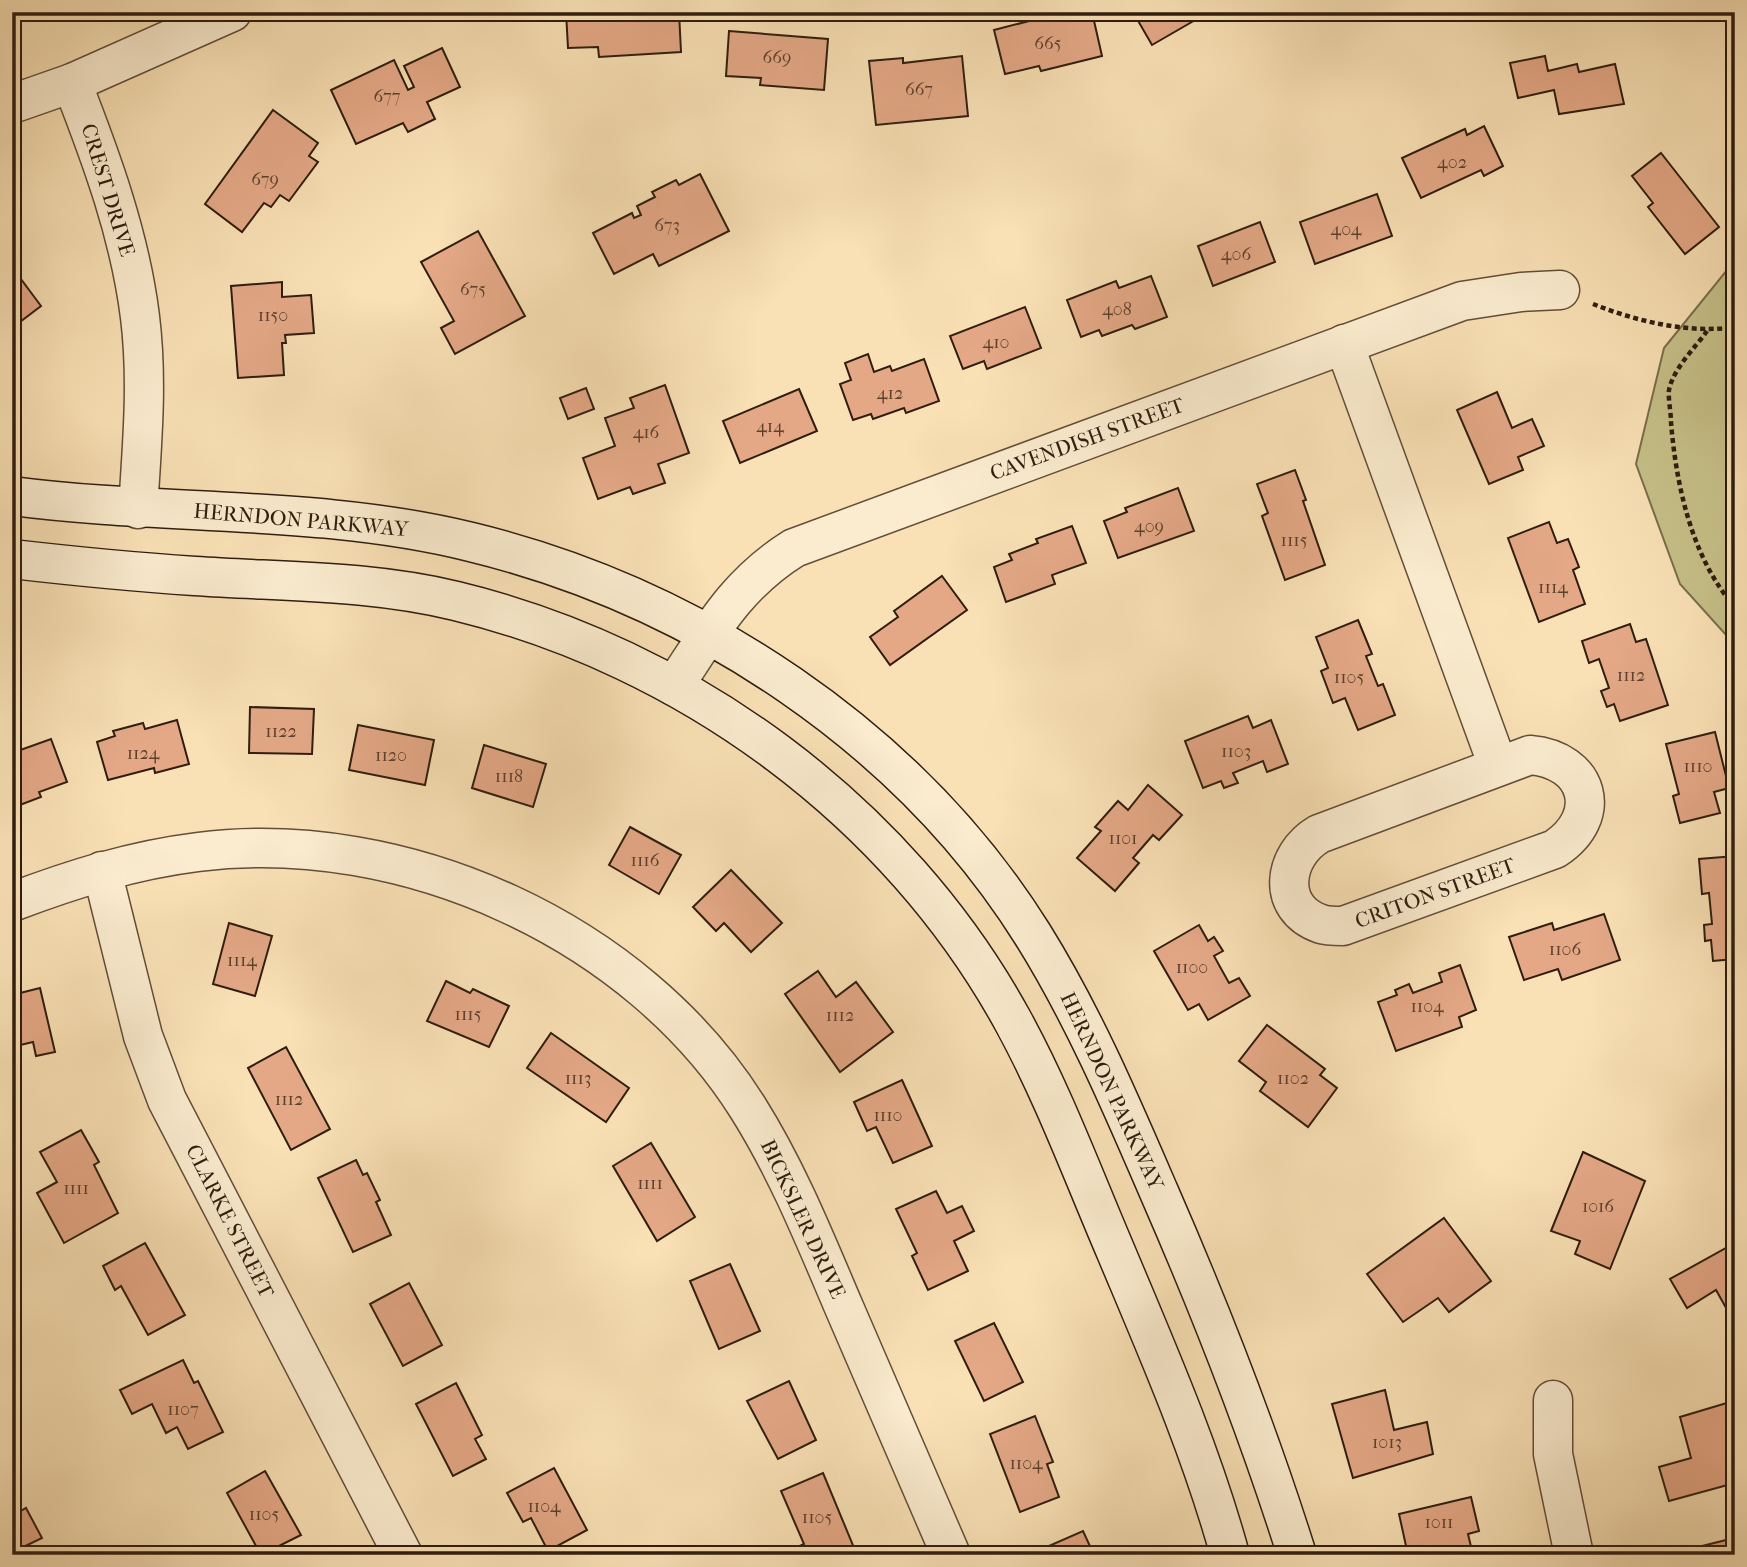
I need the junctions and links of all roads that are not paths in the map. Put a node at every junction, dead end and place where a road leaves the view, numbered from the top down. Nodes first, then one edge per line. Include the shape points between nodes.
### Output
1 (232, 12) edge
2 (72, 83) junction
3 (12, 104) edge
4 (1560, 290) road end
5 (1344, 344) junction
6 (12, 496) edge
7 (138, 509) junction
8 (12, 559) edge
9 (710, 633) junction
10 (674, 686) junction
11 (1498, 766) junction
12 (102, 870) junction
13 (12, 902) edge
14 (1553, 1400) dead end
15 (403, 1555) edge
16 (951, 1555) edge
17 (1230, 1555) edge
18 (1297, 1555) edge
19 (1574, 1555) edge

1 - 2 street
2 - 3 street
2 - 7 street, CREST DRIVE via 127,241 140,318 145,396
4 - 5 street, CAVENDISH STREET via 1462,301
5 - 9 street, CAVENDISH STREET via 794,548 763,566
5 - 11 street
6 - 7 street, HERNDON PARKWAY
7 - 9 street, HERNDON PARKWAY via 345,520 470,541 592,578
8 - 10 street via 391,588 518,618
9 - 10 street, CAVENDISH STREET
9 - 18 street, HERNDON PARKWAY via 812,702 911,785 993,879 1030,931 1093,1040 1174,1228 1242,1391
10 - 17 street via 750,733 853,815 940,911 979,967 1013,1021 1041,1079 1163,1360 1213,1492
11 - 11 street, CRITON STREET via 1530,755 1550,757 1568,766 1581,782 1586,802 1583,821 1572,838 1555,849 1343,926 1321,924 1303,913 1291,895 1289,875 1294,857 1306,842
12 - 13 street, BICKSLER DRIVE
12 - 15 street, CLARKE STREET via 143,1036 167,1100
12 - 16 street, BICKSLER DRIVE via 200,852 262,849 337,853 410,868 480,891 540,918 642,988 696,1042 746,1104 786,1172
14 - 19 street via 1553,1454

